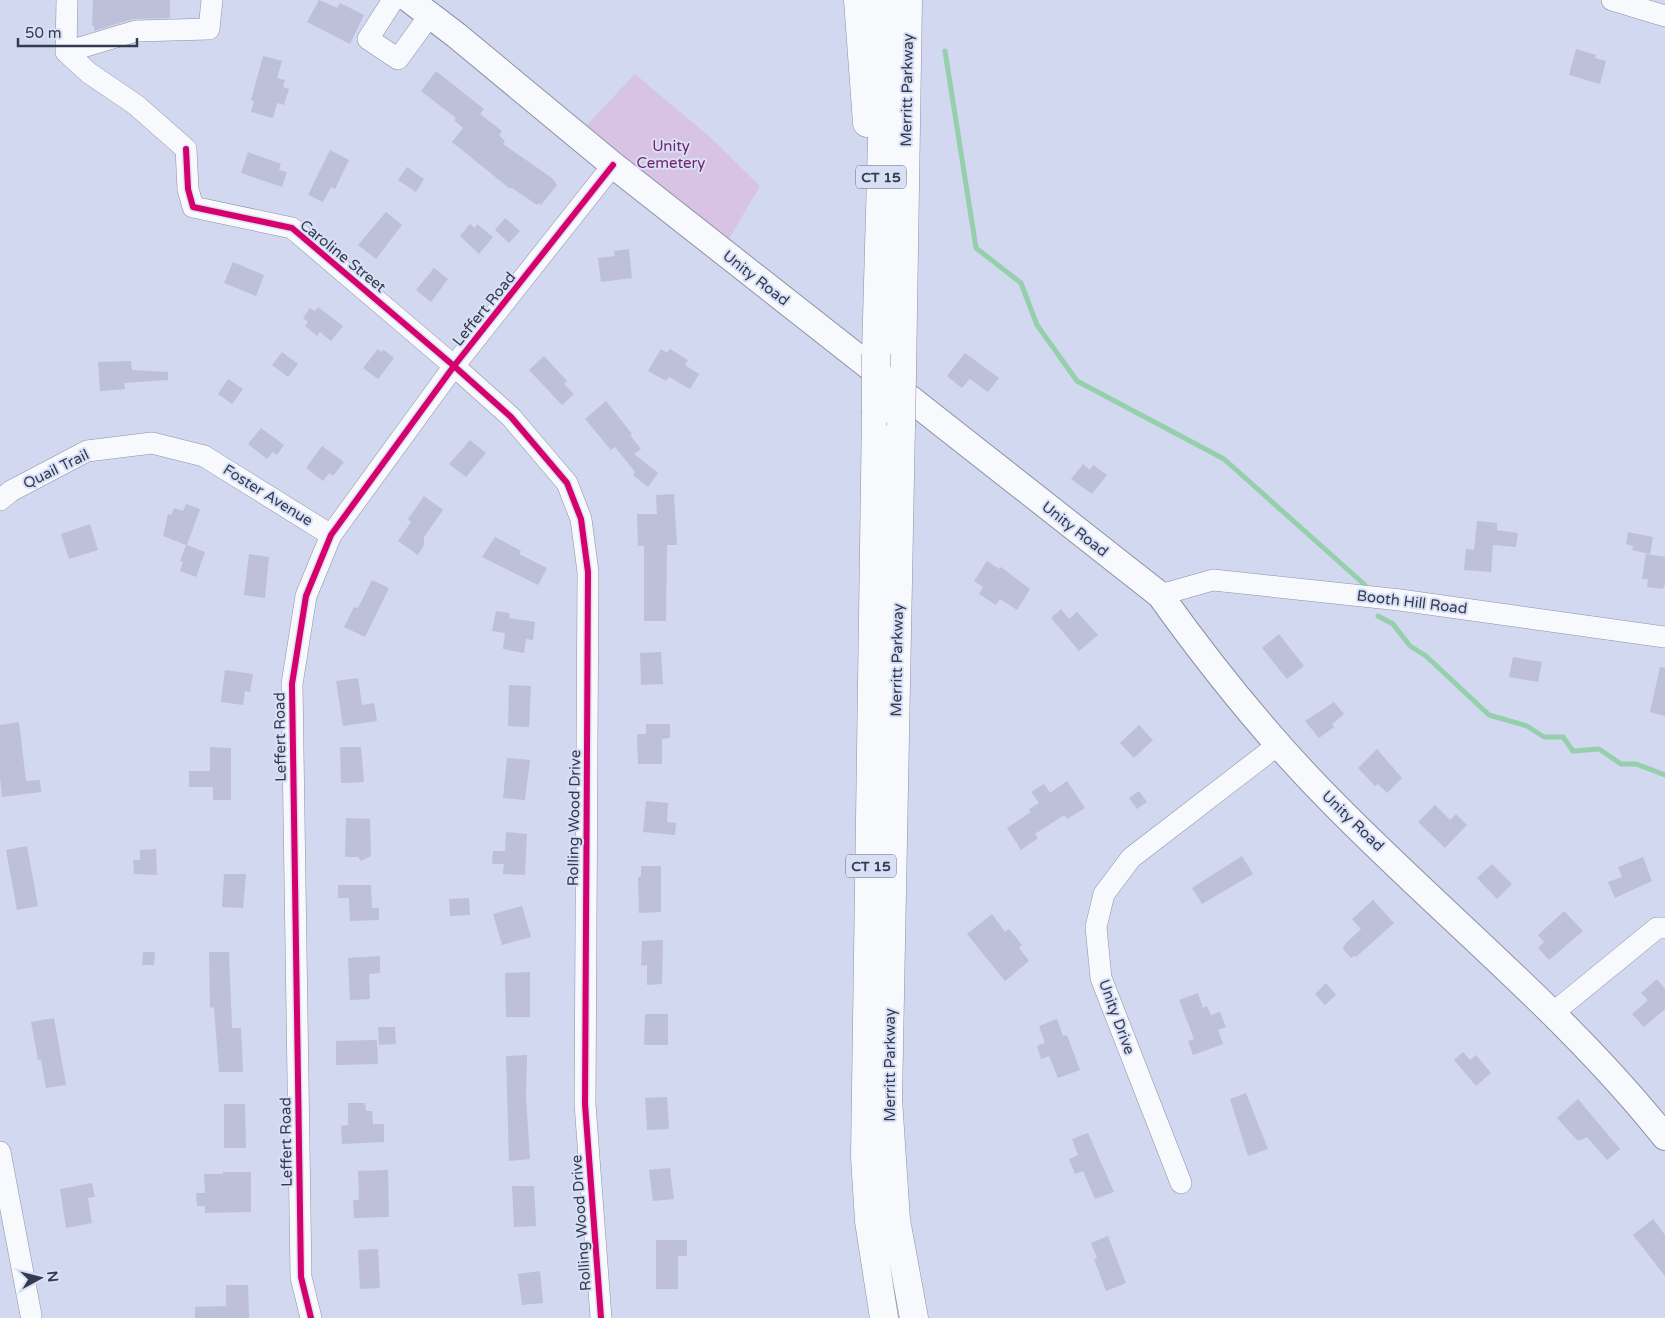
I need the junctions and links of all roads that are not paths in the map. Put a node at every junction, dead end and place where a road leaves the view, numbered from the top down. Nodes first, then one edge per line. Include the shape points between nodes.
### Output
1 (67, 0) edge
2 (212, 0) edge
3 (394, 0) edge
4 (410, 0) edge
5 (858, 0) edge
6 (1612, 0) edge
7 (903, 2) edge
8 (430, 15) junction
9 (1665, 16) edge
10 (66, 52) junction
11 (613, 165) junction
12 (878, 281) junction
13 (454, 366) junction
14 (204, 456) joint
15 (0, 500) edge
16 (331, 535) junction
17 (1160, 596) junction
18 (1665, 637) edge
19 (1279, 744) junction
20 (1665, 928) edge
21 (1554, 1013) junction
22 (1665, 1137) edge
23 (0, 1152) edge
24 (1181, 1183) dead end
25 (31, 1315) dead end
26 (311, 1318) edge
27 (601, 1318) edge
28 (884, 1318) edge
29 (914, 1318) edge

1 - 10 street
2 - 10 street via 209,29 136,31
3 - 8 street via 368,40 398,59
4 - 8 main road, Unity Road
5 - 12 highway
6 - 9 street
7 - 12 highway, Merritt Parkway / CT 15
7 - 29 highway, Merritt Parkway / CT 15, bridge via 902,375 888,1100 896,1220
8 - 11 main road, Unity Road
10 - 13 street, Caroline Street via 89,73 136,104 186,149 188,188 193,207 292,228
11 - 13 street, Leffert Road
11 - 17 main road, Unity Road
12 - 28 highway, Merritt Parkway / CT 15, bridge via 865,1158 869,1221
13 - 16 street, Leffert Road
13 - 27 street, Rolling Wood Drive via 510,417 567,483 581,519 588,572 584,1104
14 - 15 street, Quail Trail via 152,443 87,451
14 - 16 street, Foster Avenue
16 - 26 street, Leffert Road via 306,596 292,684 301,1277
17 - 18 street, Booth Hill Road via 1213,580 1400,600
17 - 19 main road, Unity Road via 1203,655
19 - 21 main road, Unity Road via 1334,804
19 - 24 street, Unity Drive via 1131,858 1104,894 1096,927 1102,978
20 - 21 street via 1657,928
21 - 22 main road, Unity Road via 1639,1104
23 - 25 street

